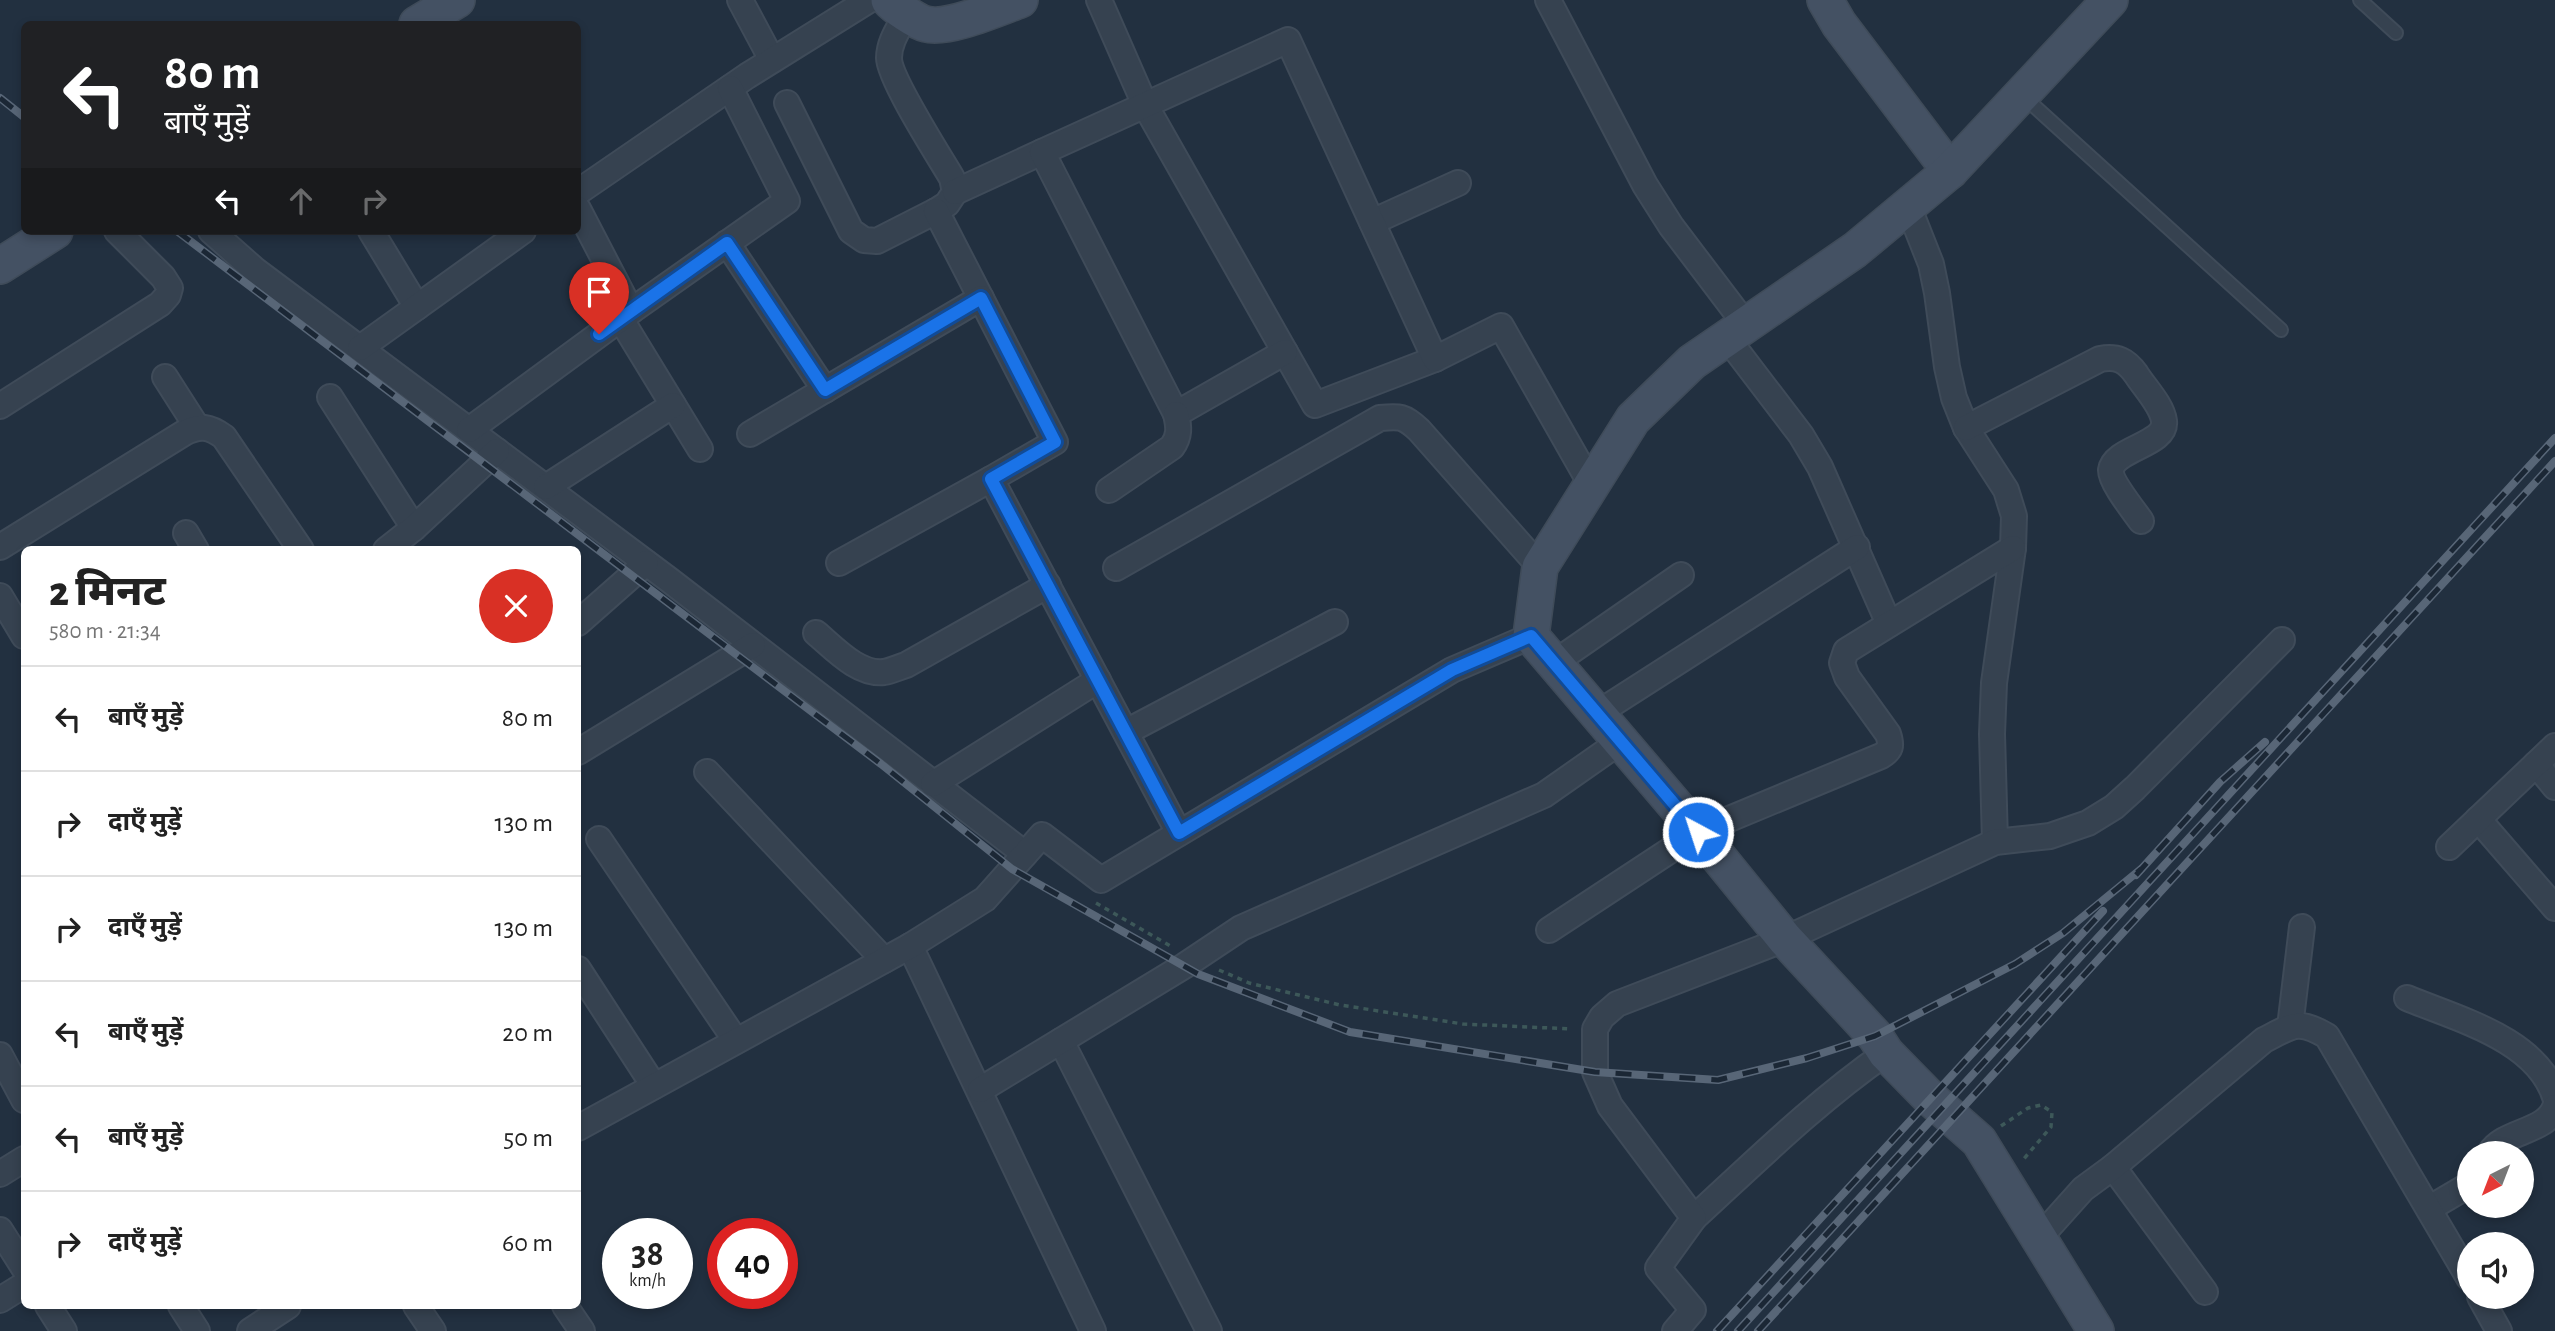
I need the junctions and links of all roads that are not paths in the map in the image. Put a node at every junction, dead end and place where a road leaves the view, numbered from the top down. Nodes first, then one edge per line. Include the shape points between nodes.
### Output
1 (740, 0) edge
2 (869, 0) edge
3 (1020, 0) edge
4 (1099, 0) edge
5 (1548, 0) edge
6 (1825, 0) edge
7 (2110, 0) edge
8 (2360, 0) edge
9 (898, 6) edge
10 (2396, 33) dead end
11 (772, 60) junction
12 (730, 88) junction
13 (2021, 94) junction
14 (787, 103) dead end
15 (1145, 105) junction
16 (1042, 152) junction
17 (1950, 171) junction
18 (1458, 183) dead end
19 (581, 190) edge
20 (955, 192) junction
21 (1908, 206) junction
22 (936, 211) junction
23 (581, 216) edge
24 (1372, 222) junction
25 (49, 235) edge
26 (121, 235) edge
27 (216, 235) edge
28 (373, 235) edge
29 (517, 235) edge
30 (727, 243) junction
31 (0, 266) edge
32 (981, 298) junction
33 (417, 307) junction
34 (626, 314) junction
35 (2281, 330) dead end
36 (1736, 331) junction
37 (360, 348) junction
38 (1285, 352) junction
39 (1435, 359) junction
40 (165, 377) dead end
41 (825, 390) junction
42 (330, 397) dead end
43 (673, 405) junction
44 (0, 406) edge
45 (1175, 414) junction
46 (197, 427) junction
47 (1966, 428) junction
48 (469, 430) junction
49 (750, 434) dead end
50 (700, 449) dead end
51 (497, 450) junction
52 (991, 479) junction
53 (1592, 486) junction
54 (545, 487) junction
55 (1108, 490) dead end
56 (2141, 521) dead end
57 (414, 528) junction
58 (298, 546) edge
59 (391, 546) edge
60 (0, 547) edge
61 (1857, 547) junction
62 (2013, 548) junction
63 (646, 563) junction
64 (839, 563) dead end
65 (1116, 568) dead end
66 (1540, 568) junction
67 (1681, 575) dead end
68 (1048, 585) junction
69 (0, 596) edge
70 (581, 620) edge
71 (1335, 622) dead end
72 (1889, 624) junction
73 (21, 631) edge
74 (816, 634) dead end
75 (1531, 636) junction
76 (2281, 640) dead end
77 (753, 645) junction
78 (1554, 663) junction
79 (1098, 680) junction
80 (1598, 713) junction
81 (1126, 732) junction
82 (1621, 741) junction
83 (2555, 746) edge
84 (581, 749) edge
85 (2536, 764) junction
86 (708, 772) dead end
87 (933, 783) junction
88 (2555, 787) edge
89 (2478, 820) junction
90 (1698, 832) junction
91 (1179, 833) junction
92 (599, 839) dead end
93 (1995, 842) junction
94 (2449, 847) dead end
95 (1025, 854) junction
96 (2555, 908) edge
97 (2302, 927) dead end
98 (1549, 930) dead end
99 (1785, 939) junction
100 (910, 946) junction
101 (884, 960) junction
102 (581, 974) edge
103 (2407, 998) dead end
104 (2290, 1027) junction
105 (736, 1041) junction
106 (1061, 1041) junction
107 (1886, 1053) junction
108 (0, 1055) edge
109 (654, 1086) junction
110 (980, 1090) junction
111 (21, 1094) edge
112 (2555, 1097) edge
113 (2555, 1107) edge
114 (581, 1126) edge
115 (2503, 1141) edge
116 (21, 1161) edge
117 (2113, 1167) junction
118 (0, 1174) edge
119 (2457, 1192) edge
120 (2430, 1208) junction
121 (1694, 1218) junction
122 (0, 1230) edge
123 (2040, 1237) junction
124 (2457, 1256) edge
125 (21, 1263) edge
126 (21, 1286) edge
127 (2205, 1292) dead end
128 (0, 1300) edge
129 (50, 1309) edge
130 (183, 1309) edge
131 (284, 1309) edge
132 (418, 1309) edge
133 (567, 1309) edge
134 (2487, 1309) edge
135 (259, 1329) edge
136 (64, 1331) edge
137 (197, 1331) edge
138 (433, 1331) edge
139 (582, 1331) edge
140 (1093, 1331) edge
141 (1209, 1331) edge
142 (1675, 1331) edge
143 (2096, 1331) edge
144 (2499, 1331) edge

1 - 11 street
2 - 11 street
3 - 9 street via 964,21 926,24
4 - 15 street
5 - 36 street via 1645,185
6 - 17 street
7 - 13 street
8 - 10 lane
9 - 20 street via 889,60 952,178
11 - 12 street
12 - 19 street
12 - 30 street via 786,201
13 - 17 street
13 - 35 lane
14 - 22 street via 851,231 864,240 877,241
15 - 16 street
15 - 24 street via 1288,40
15 - 38 street
16 - 20 street
16 - 45 street
17 - 21 street
18 - 24 street
20 - 22 street
21 - 36 street via 1855,250
21 - 47 street via 1931,264 1949,377
22 - 32 street
23 - 34 street
24 - 39 street
25 - 31 street
26 - 44 street via 163,277 170,288 168,295
27 - 37 street
28 - 33 street
29 - 33 street
30 - 34 street
30 - 41 street
32 - 41 street
32 - 52 street via 1055,442
33 - 37 street
34 - 43 street
34 - 48 street
36 - 53 street via 1692,362 1633,419
36 - 61 street via 1801,435
37 - 48 street
38 - 39 street via 1315,405
38 - 45 street
39 - 53 street via 1502,326
40 - 46 street
41 - 49 street
42 - 57 street
43 - 50 street
43 - 54 street
45 - 55 street via 1179,427 1172,447
46 - 58 street via 212,428 224,437
46 - 60 street
47 - 56 street via 2100,359 2122,359 2165,422 2153,438 2112,466 2115,482
47 - 62 street via 2006,490 2014,516
48 - 51 street
51 - 54 street
51 - 57 street
52 - 64 street
52 - 68 street
53 - 66 street
54 - 63 street
57 - 59 street
61 - 72 street
61 - 80 street
62 - 72 street
62 - 93 street via 1994,683
63 - 70 street
63 - 77 street
65 - 66 street via 1380,418 1395,416 1406,418 1419,430
66 - 75 street
67 - 78 street
68 - 74 street via 906,664 883,672 855,664
68 - 79 street
69 - 73 street
71 - 81 street
72 - 90 street via 1846,651 1842,663 1888,734 1889,751
75 - 78 street
75 - 91 street via 1452,670
76 - 93 street via 2114,807 2088,823 2050,836
77 - 84 street
77 - 87 street
78 - 80 street
79 - 81 street
79 - 87 street
80 - 82 street
81 - 91 street
82 - 90 street
82 - 106 street via 1544,795 1241,928
83 - 85 street
85 - 88 street
85 - 89 street
86 - 101 street
87 - 95 street
89 - 94 street
89 - 96 street
90 - 98 street
90 - 99 street
91 - 95 street via 1101,880 1042,835
92 - 105 street
93 - 99 street
95 - 100 street via 985,899
97 - 104 street
99 - 107 street
99 - 121 street via 1616,1004 1595,1030 1595,1072 1609,1106
100 - 101 street
100 - 110 street
101 - 105 street
102 - 109 street
103 - 112 street via 2508,1041 2535,1063
104 - 117 street via 2264,1040
104 - 120 street via 2308,1025 2328,1036
105 - 109 street
106 - 110 street
106 - 141 street
107 - 121 street via 1787,1132
107 - 123 street via 1979,1141
108 - 111 street
109 - 114 street
110 - 140 street
113 - 115 street via 2547,1119
116 - 118 street
117 - 123 street via 2083,1189
117 - 127 street
119 - 120 street
120 - 124 street
121 - 142 street via 1658,1268 1693,1310
122 - 125 street
123 - 143 street
126 - 128 street
129 - 136 street
130 - 137 street
131 - 135 street
132 - 138 street
133 - 139 street
134 - 144 street

